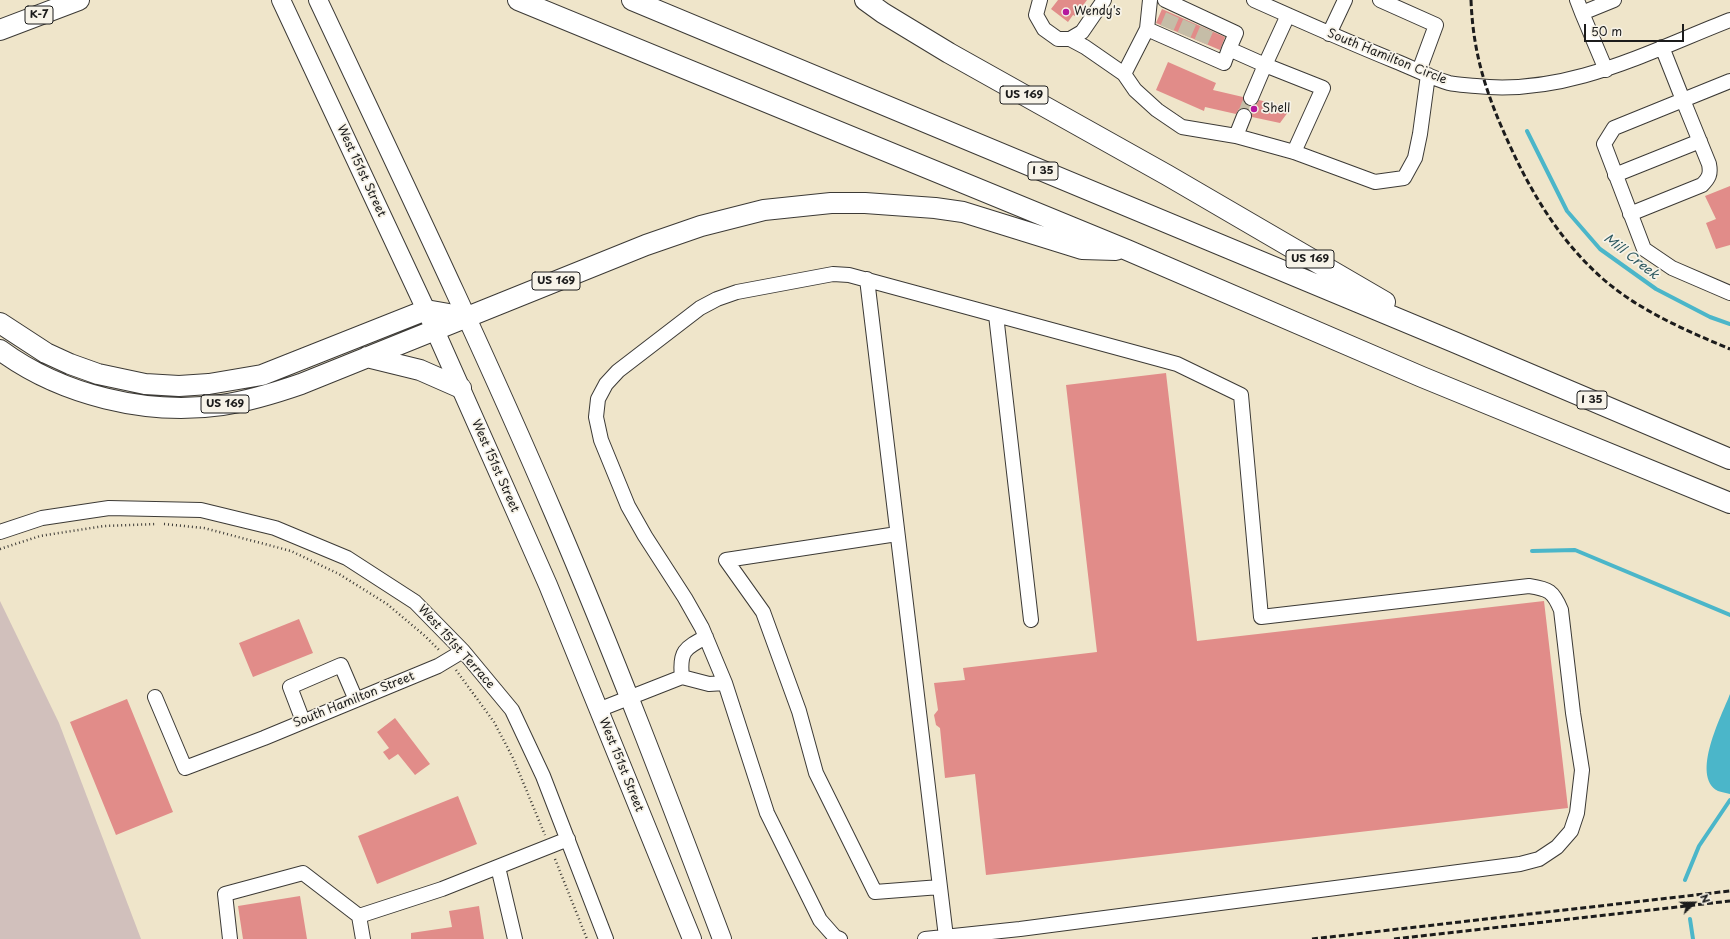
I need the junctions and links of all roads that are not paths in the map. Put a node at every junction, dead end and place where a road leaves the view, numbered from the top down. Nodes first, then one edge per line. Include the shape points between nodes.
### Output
1 (78, 0) edge
2 (281, 0) edge
3 (318, 0) edge
4 (518, 0) edge
5 (632, 0) edge
6 (865, 0) edge
7 (1040, 0) edge
8 (1104, 0) edge
9 (1150, 0) edge
10 (1254, 0) edge
11 (1345, 0) edge
12 (1380, 0) edge
13 (1614, 0) edge
14 (1580, 6) edge
15 (1288, 15) junction
16 (1194, 18) edge
17 (1730, 20) edge
18 (1147, 29) junction
19 (0, 30) edge
20 (1329, 34) junction
21 (1070, 39) junction
22 (1662, 47) junction
23 (1229, 49) junction
24 (1265, 65) junction
25 (1606, 70) junction
26 (1424, 73) junction
27 (1124, 74) junction
28 (1730, 81) edge
29 (1251, 98) tunnel mouth
30 (1683, 100) junction
31 (1244, 116) tunnel mouth
32 (1236, 136) junction
33 (1700, 141) junction
34 (1294, 152) junction
35 (1615, 175) junction
36 (1630, 214) junction
37 (1127, 250) junction
38 (867, 280) junction
39 (1730, 293) edge
40 (426, 310) junction
41 (996, 315) junction
42 (466, 317) junction
43 (0, 324) edge
44 (435, 329) junction
45 (1454, 342) junction
46 (0, 350) edge
47 (368, 357) junction
48 (461, 388) junction
49 (1730, 459) edge
50 (1730, 503) edge
51 (0, 532) edge
52 (897, 534) junction
53 (1031, 620) dead end
54 (706, 637) junction
55 (463, 651) junction
56 (682, 677) junction
57 (725, 683) junction
58 (156, 697) dead end
59 (631, 698) junction
60 (356, 700) junction
61 (598, 710) junction
62 (303, 721) junction
63 (568, 839) junction
64 (498, 867) junction
65 (940, 888) junction
66 (359, 916) junction
67 (946, 937) junction
68 (230, 939) edge
69 (363, 939) edge
70 (515, 939) edge
71 (606, 939) edge
72 (692, 939) edge
73 (722, 939) edge
74 (840, 939) edge
75 (925, 939) edge

1 - 19 highway, K-7
2 - 40 main road, West 151st Street
3 - 42 main road
4 - 37 highway
5 - 45 highway, I 35
6 - 45 highway, US 169 via 949,53
7 - 21 street via 1036,16 1044,29 1058,38
8 - 21 street via 1082,32
9 - 18 street
10 - 15 street, South Hamilton Circle
11 - 20 street
12 - 26 street via 1436,24
13 - 14 street
14 - 25 street
15 - 20 street, South Hamilton Circle
15 - 24 street
16 - 23 street via 1236,33
17 - 22 street, South Hamilton Circle
18 - 23 street via 1187,41 1224,63
18 - 27 street
20 - 26 street, South Hamilton Circle
21 - 27 street
22 - 25 street, South Hamilton Circle
22 - 30 street
23 - 24 street
24 - 29 street
24 - 34 street via 1323,88
25 - 26 street, South Hamilton Circle via 1552,84 1518,88 1449,83
26 - 34 street via 1420,134 1415,158 1404,178 1375,182
27 - 32 street via 1135,90 1157,110 1182,127
28 - 30 street
30 - 33 street
30 - 35 street via 1614,128 1604,144
31 - 32 street
32 - 34 street
33 - 35 street
33 - 36 street via 1711,173 1707,180 1702,185
35 - 36 street
36 - 39 street via 1644,249 1672,268
37 - 42 highway, US 169 via 1082,249 963,212 935,208 865,203 797,206 738,216 646,245
37 - 50 highway via 1422,377
38 - 41 street
38 - 52 street
38 - 54 street via 833,274 737,292 717,299 700,308 618,371 606,384 598,399 596,417 601,440 628,506 686,598
40 - 42 highway
40 - 43 highway via 262,375 179,386 144,384 84,369 46,353
40 - 44 main road, West 151st Street
41 - 53 street
41 - 67 street via 1177,364 1240,395 1261,617 1529,586 1547,589 1556,597 1561,610 1582,770 1578,813 1571,831 1556,847 1539,858 1520,864
42 - 44 highway, US 169
42 - 59 main road via 552,508
44 - 47 highway, US 169
44 - 48 main road, West 151st Street
45 - 49 highway, I 35
46 - 47 highway, US 169 via 31,369 76,390 122,402 170,407 221,405 271,395
47 - 48 highway via 420,370
48 - 61 main road, West 151st Street via 548,585
51 - 55 street, West 151st Terrace via 42,518 109,508 201,510 275,528 347,558 415,602
52 - 65 street
52 - 65 street via 726,560 763,612 799,710 816,773 875,892
54 - 56 street via 686,647 680,663
54 - 57 street
55 - 60 street, South Hamilton Street via 438,666
55 - 63 street, West 151st Terrace via 512,710 543,776
56 - 57 street via 709,684
56 - 59 street
57 - 74 street via 767,814 820,920
58 - 62 street, South Hamilton Street via 185,768
59 - 61 street
59 - 73 main road
60 - 62 street, South Hamilton Street
60 - 62 street via 341,665 290,687
61 - 72 main road, West 151st Street
63 - 64 street
63 - 71 street, West 151st Terrace
64 - 66 street via 442,889
64 - 70 street
65 - 67 street
66 - 68 street via 303,873 225,894
66 - 69 street
67 - 75 street

